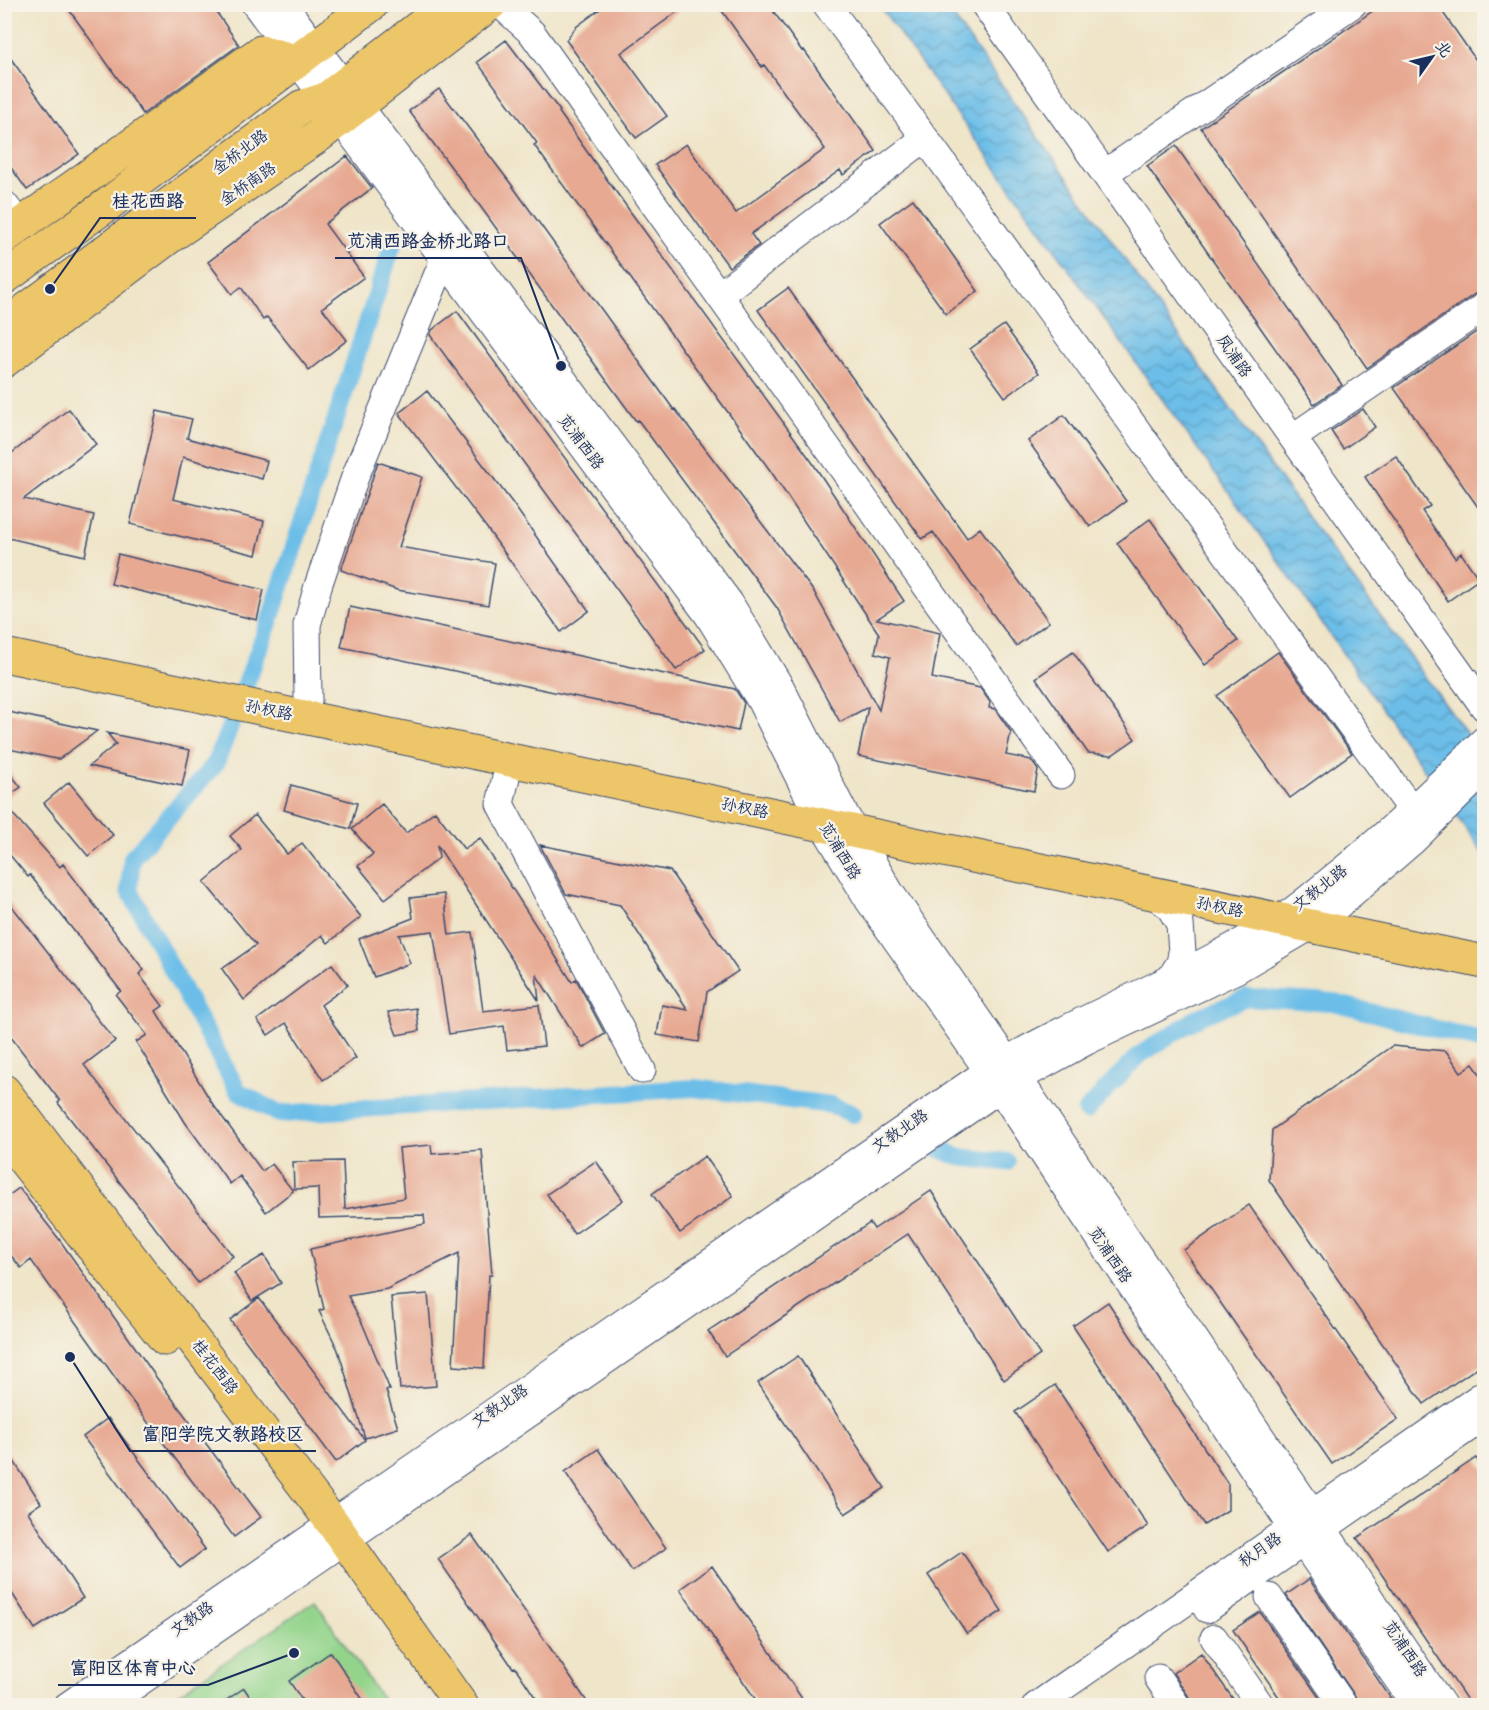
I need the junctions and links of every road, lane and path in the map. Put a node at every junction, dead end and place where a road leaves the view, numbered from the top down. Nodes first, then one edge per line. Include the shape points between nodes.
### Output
1 (255, 4) edge
2 (284, 4) edge
3 (372, 4) edge
4 (449, 4) edge
5 (490, 4) edge
6 (501, 4) edge
7 (826, 4) edge
8 (984, 4) edge
9 (1004, 4) edge
10 (1353, 4) edge
11 (306, 53) junction
12 (342, 102) junction
13 (925, 138) junction
14 (1117, 165) junction
15 (10, 222) edge
16 (172, 235) junction
17 (118, 243) junction
18 (444, 259) junction
19 (4, 278) edge
20 (718, 295) junction
21 (1485, 307) edge
22 (4, 326) edge
23 (4, 361) edge
24 (1304, 430) junction
25 (4, 637) edge
26 (4, 655) edge
27 (1485, 684) edge
28 (221, 691) junction
29 (292, 702) junction
30 (1485, 707) edge
31 (1485, 740) edge
32 (510, 759) junction
33 (1485, 771) edge
34 (1061, 775) dead end
35 (1425, 809) junction
36 (833, 817) junction
37 (1152, 893) junction
38 (1307, 914) junction
39 (1485, 940) edge
40 (1485, 962) edge
41 (1170, 979) junction
42 (642, 1070) dead end
43 (1003, 1075) junction
44 (4, 1091) edge
45 (4, 1135) edge
46 (1485, 1394) edge
47 (1485, 1417) edge
48 (1308, 1528) junction
49 (331, 1536) junction
50 (1269, 1597) dead end
51 (1214, 1638) dead end
52 (1158, 1678) dead end
53 (67, 1706) edge
54 (105, 1706) edge
55 (438, 1706) edge
56 (462, 1706) edge
57 (1036, 1706) edge
58 (1068, 1706) edge
59 (1177, 1706) edge
60 (1261, 1706) edge
61 (1344, 1706) edge
62 (1416, 1706) edge
63 (1443, 1706) edge

1 - 11 street, 苋浦西路
2 - 11 street
3 - 11 main road
4 - 12 main road, 金桥北路
5 - 12 main road, 金桥南路
6 - 20 street via 532,33
7 - 13 street
8 - 30 street, 凤浦路
9 - 14 street, 凤浦路
10 - 14 street
11 - 12 street, 苋浦西路
11 - 15 main road via 261,52
11 - 19 main road
12 - 16 main road, 金桥南路
12 - 17 main road, 金桥北路 via 301,107
12 - 18 street, 苋浦西路
12 - 36 street, 苋浦西路 via 729,602 781,688
13 - 20 street
13 - 35 street
14 - 24 street, 凤浦路
16 - 17 main road
16 - 23 main road, 金桥南路
17 - 22 main road, 金桥北路
18 - 29 street via 354,477 307,625
18 - 36 street, 苋浦西路 via 708,615
20 - 34 street
21 - 24 street
24 - 27 street, 凤浦路
25 - 28 main road, 孙权路
26 - 28 main road, 孙权路
28 - 29 main road, 孙权路
29 - 32 main road, 孙权路
29 - 36 main road, 孙权路
31 - 35 street, 文教北路
32 - 36 main road, 孙权路
32 - 42 street via 500,804
33 - 35 street, 文教北路
35 - 38 street, 文教北路
36 - 37 main road, 孙权路
36 - 38 main road, 孙权路
36 - 43 street, 苋浦西路 via 869,901
37 - 38 main road, 孙权路
37 - 41 street via 1169,906 1180,924 1182,952
38 - 39 main road, 孙权路
38 - 40 main road, 孙权路
38 - 41 street, 文教北路
38 - 43 street, 文教北路 via 1236,970 1098,1036
41 - 43 street, 文教北路
43 - 48 street, 苋浦西路
43 - 49 street, 文教北路
44 - 49 main road, 桂花西路
45 - 49 main road, 桂花西路
46 - 48 street, 秋月路
47 - 48 street, 秋月路
48 - 57 street, 秋月路
48 - 58 street, 秋月路
48 - 62 street, 苋浦西路
48 - 63 street, 苋浦西路
49 - 53 street, 文教路
49 - 54 street, 文教路
49 - 55 main road, 桂花西路
49 - 56 main road, 桂花西路
50 - 61 street
51 - 60 street
52 - 59 street

